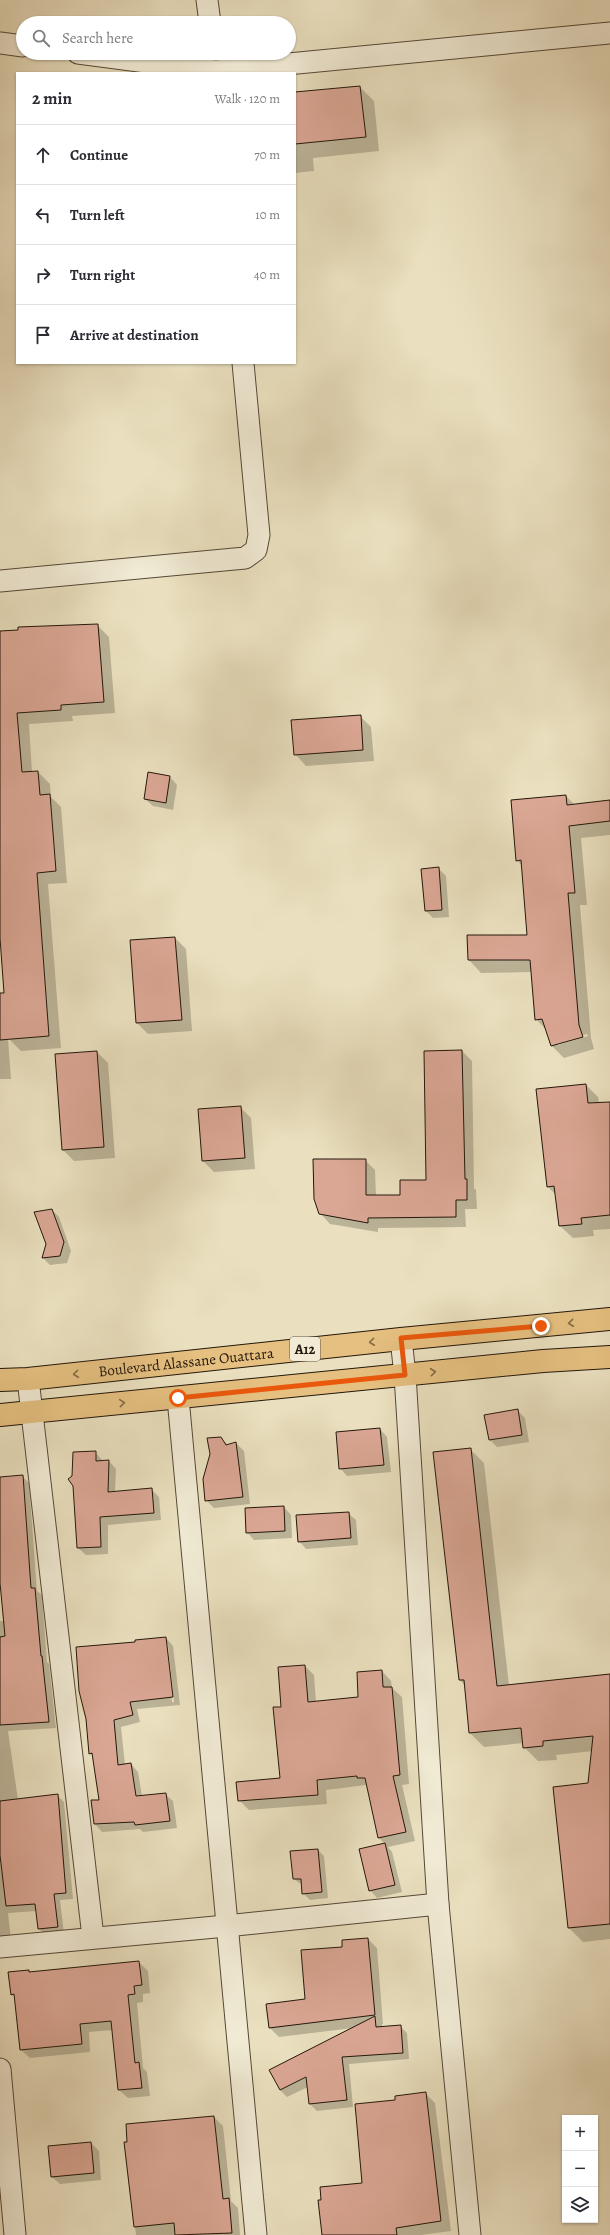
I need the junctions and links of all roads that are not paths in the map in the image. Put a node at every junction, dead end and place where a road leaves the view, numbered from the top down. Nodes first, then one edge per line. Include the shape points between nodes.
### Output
1 (207, 0) edge
2 (209, 16) edge
3 (610, 33) edge
4 (0, 43) edge
5 (16, 45) edge
6 (296, 59) edge
7 (152, 60) edge
8 (287, 60) edge
9 (215, 66) edge
10 (243, 364) edge
11 (0, 581) edge
12 (610, 1319) edge
13 (401, 1338) junction
14 (610, 1357) edge
15 (405, 1375) junction
16 (28, 1379) junction
17 (0, 1380) edge
18 (178, 1398) junction
19 (32, 1411) junction
20 (0, 1415) edge
21 (438, 1904) junction
22 (226, 1926) junction
23 (93, 1937) junction
24 (0, 1947) edge
25 (0, 2069) edge
26 (15, 2235) edge
27 (256, 2235) edge
28 (470, 2235) edge

1 - 2 street
3 - 6 street
4 - 5 street
7 - 9 street
8 - 9 street
10 - 11 street via 258,536 256,550 245,558
12 -> 13 main road, Boulevard Alassane Ouattara / A12
13 - 15 street
13 -> 16 main road, Boulevard Alassane Ouattara / A12
15 -> 14 main road, A12
15 - 18 main road, A12
15 - 21 street
16 - 17 main road, Boulevard Alassane Ouattara / A12
16 - 19 street
19 -> 18 main road, A12
18 - 22 street
19 - 20 main road, A12
19 - 23 street
21 - 22 street
21 - 28 street
22 - 23 street
22 - 27 street
23 - 24 street
25 - 26 street

